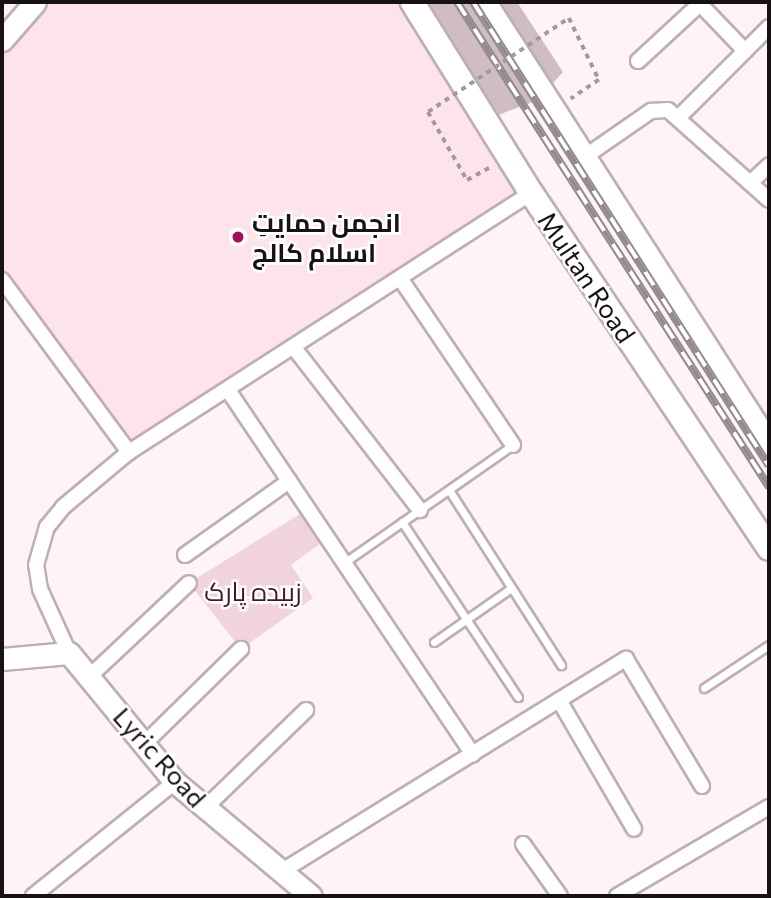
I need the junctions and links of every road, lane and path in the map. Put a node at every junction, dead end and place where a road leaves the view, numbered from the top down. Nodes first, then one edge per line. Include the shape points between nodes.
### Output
1 (35, 2) edge
2 (412, 2) edge
3 (484, 2) edge
4 (701, 3) edge
5 (769, 27) edge
6 (2, 40) edge
7 (745, 51) junction
8 (638, 61) dead end
9 (554, 110) junction
10 (680, 116) junction
11 (508, 157) junction
12 (583, 158) junction
13 (769, 166) edge
14 (750, 183) junction
15 (531, 193) junction
16 (769, 200) edge
17 (402, 281) junction
18 (5, 290) edge
19 (295, 349) junction
20 (228, 390) junction
21 (513, 445) joint
22 (769, 445) edge
23 (129, 452) junction
24 (289, 481) junction
25 (449, 490) junction
26 (420, 510) junction
27 (402, 522) junction
28 (769, 548) edge
29 (185, 555) dead end
30 (344, 562) junction
31 (189, 583) dead end
32 (512, 587) junction
33 (466, 619) junction
34 (434, 642) dead end
35 (769, 645) edge
36 (241, 649) dead end
37 (69, 653) junction
38 (2, 659) edge
39 (561, 666) dead end
40 (89, 677) junction
41 (704, 688) dead end
42 (517, 697) dead end
43 (559, 701) junction
44 (306, 710) dead end
45 (144, 744) junction
46 (473, 754) junction
47 (175, 782) junction
48 (702, 786) dead end
49 (769, 807) edge
50 (205, 808) junction
51 (634, 829) dead end
52 (523, 844) dead end
53 (279, 873) junction
54 (33, 896) edge
55 (311, 896) edge
56 (560, 896) edge
57 (617, 896) edge

1 - 6 street
2 - 11 main road, Multan Road
3 - 9 main road
4 - 7 street
4 - 8 street
5 - 7 street
7 - 10 street
9 - 11 path, bridge via 599,80 569,18 428,112 467,180
9 - 12 main road
10 - 12 street via 651,111
10 - 14 street
11 - 15 main road, Multan Road
12 - 22 main road
13 - 14 street
14 - 16 street
15 - 17 street
15 - 28 main road, Multan Road
17 - 19 street
17 - 21 street
18 - 23 street
19 - 20 street
19 - 26 street
20 - 23 street
20 - 24 street
21 - 25 lane
23 - 37 street via 63,507 39,546 40,589
24 - 29 street
24 - 30 street
25 - 26 lane
25 - 32 lane
26 - 27 lane
27 - 30 lane
27 - 33 lane
30 - 46 street
31 - 40 street
32 - 33 lane
32 - 39 lane
33 - 34 lane
33 - 42 lane
35 - 41 lane
36 - 45 street
37 - 38 street
37 - 40 street, Lyric Road
40 - 45 street, Lyric Road
43 - 46 street
43 - 48 street via 626,659
43 - 51 street
44 - 50 street
45 - 47 street, Lyric Road
46 - 53 street
47 - 50 street, Lyric Road
47 - 54 street
49 - 57 street
50 - 53 street, Lyric Road
52 - 56 street
53 - 55 street, Lyric Road

